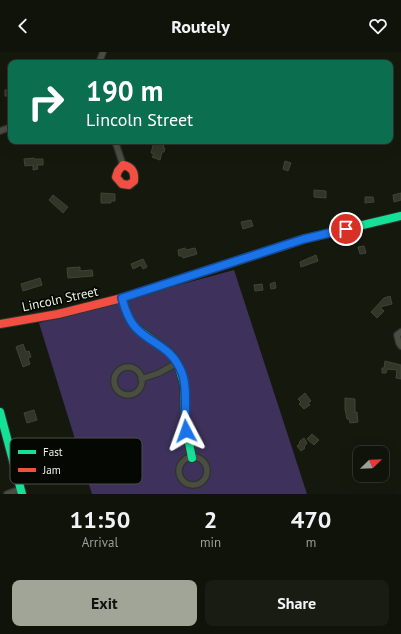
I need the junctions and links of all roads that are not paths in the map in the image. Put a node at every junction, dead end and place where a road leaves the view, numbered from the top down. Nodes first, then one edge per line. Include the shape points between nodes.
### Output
1 (115, 144) edge
2 (123, 165) dead end
3 (401, 216) edge
4 (122, 298) junction
5 (0, 324) edge
6 (401, 332) edge
7 (401, 346) edge
8 (177, 363) junction
9 (141, 378) junction
10 (0, 412) edge
11 (10, 450) edge
12 (192, 458) junction
13 (21, 492) edge
14 (7, 494) edge

1 - 2 street
3 - 4 main road, Lincoln Street via 304,239
4 - 5 main road, Lincoln Street via 58,314
4 - 8 main road via 128,316 138,330 167,350
6 - 7 street via 397,335
8 - 9 street via 159,373
8 - 12 main road via 184,382 184,418
9 - 9 street via 133,368 125,368 118,372 114,380 117,389 124,394 133,394 140,388
10 - 11 main road
12 - 12 street via 182,462 179,470 181,479 193,485 202,481 206,468 202,461
13 - 14 street

